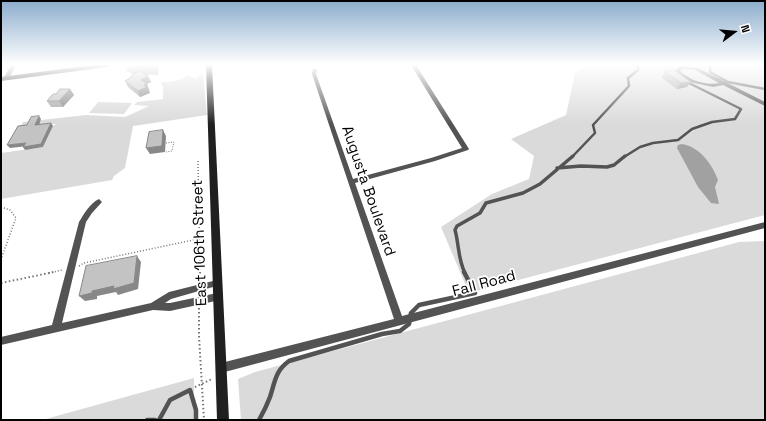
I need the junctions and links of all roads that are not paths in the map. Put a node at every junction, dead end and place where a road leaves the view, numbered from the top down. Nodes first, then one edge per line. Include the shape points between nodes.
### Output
1 (210, 85) edge
2 (318, 85) edge
3 (425, 85) edge
4 (629, 85) edge
5 (692, 85) edge
6 (707, 85) edge
7 (719, 85) edge
8 (726, 85) edge
9 (738, 85) edge
10 (765, 89) edge
11 (765, 104) edge
12 (556, 168) junction
13 (351, 182) junction
14 (99, 202) dead end
15 (765, 225) edge
16 (755, 229) junction
17 (765, 231) edge
18 (217, 284) junction
19 (217, 296) junction
20 (152, 306) junction
21 (410, 318) junction
22 (399, 321) junction
23 (56, 328) junction
24 (1, 341) edge
25 (221, 372) junction
26 (147, 420) edge
27 (155, 420) edge
28 (159, 420) edge
29 (196, 420) edge
30 (223, 420) edge
31 (258, 420) edge

1 - 18 street, East 106th Street
2 - 13 street, Augusta Boulevard
3 - 13 street via 466,149
4 - 12 lane via 593,125 595,134 569,160
5 - 12 lane via 741,109 735,119 712,122 692,129 678,140 640,147 607,167
6 - 7 street via 713,87
8 - 11 street
9 - 10 lane
12 - 21 lane via 533,188 486,203 480,213 457,226 455,230 460,264 475,293 419,306 411,313
13 - 22 street, Augusta Boulevard
14 - 23 street via 83,222
15 - 16 street, Fall Road
16 - 17 street, Fall Road
16 - 21 street, Fall Road via 734,232
18 - 19 street, East 106th Street
18 - 20 street via 169,296
19 - 20 street via 170,307
19 - 25 street, East 106th Street
20 - 23 street
21 - 22 street, Fall Road
21 - 31 lane via 409,324 400,331 289,360 281,365
22 - 25 street, Fall Road
23 - 24 street
25 - 30 street, East 106th Street
26 - 27 lane
28 - 29 lane via 171,398 190,390

